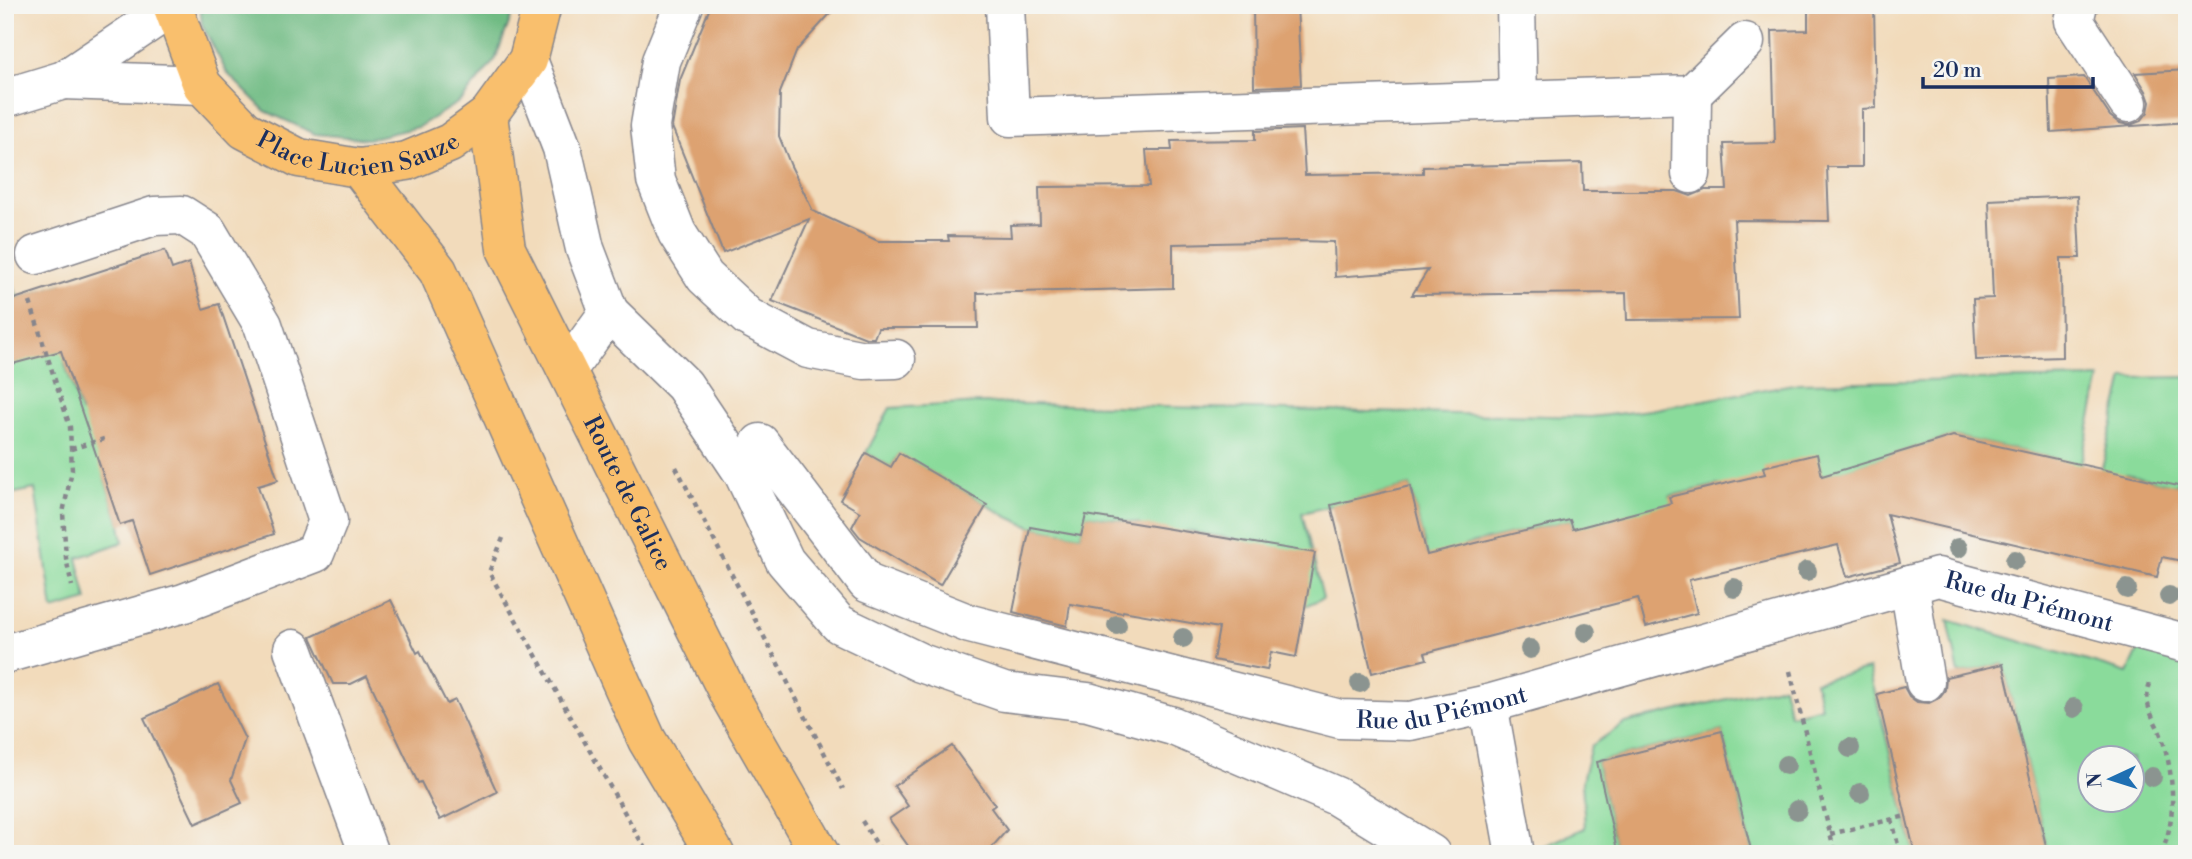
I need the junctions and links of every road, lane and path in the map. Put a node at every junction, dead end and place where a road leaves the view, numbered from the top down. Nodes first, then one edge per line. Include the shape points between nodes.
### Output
1 (541, 5) edge
2 (684, 5) edge
3 (1006, 5) edge
4 (1516, 5) edge
5 (2078, 5) edge
6 (172, 6) edge
7 (1745, 41) dead end
8 (528, 60) junction
9 (64, 80) junction
10 (202, 85) junction
11 (1692, 94) junction
12 (5, 98) edge
13 (1518, 100) junction
14 (2128, 103) dead end
15 (488, 115) junction
16 (359, 168) junction
17 (1691, 174) dead end
18 (31, 273) joint
19 (609, 312) junction
20 (896, 359) dead end
21 (567, 370) junction
22 (104, 439) dead end
23 (760, 443) dead end
24 (71, 449) junction
25 (673, 461) dead end
26 (528, 474) junction
27 (1909, 584) junction
28 (74, 592) dead end
29 (1778, 622) junction
30 (2178, 639) edge
31 (293, 649) dead end
32 (5, 654) edge
33 (1925, 682) dead end
34 (1488, 704) junction
35 (846, 794) dead end
36 (859, 816) dead end
37 (1906, 816) dead end
38 (1892, 819) junction
39 (1830, 834) junction
40 (369, 854) edge
41 (648, 854) edge
42 (715, 854) edge
43 (820, 854) edge
44 (883, 854) edge
45 (1431, 854) edge
46 (1515, 854) edge
47 (1835, 854) edge
48 (1900, 854) edge
49 (2161, 854) edge

1 - 8 main road, Place Lucien Sauze
2 - 20 street via 661,61 650,126 656,180 677,233 705,276 748,317 808,349 864,360
3 - 13 street via 1010,117
4 - 13 street
5 - 14 street via 2074,21
6 - 9 street
6 - 10 main road, Place Lucien Sauze
7 - 11 street
8 - 15 main road, Place Lucien Sauze
8 - 19 street via 562,148 585,249
9 - 10 street
9 - 12 street
10 - 16 main road, Place Lucien Sauze via 245,130 299,158
11 - 13 street
11 - 17 street
15 - 16 main road, Place Lucien Sauze via 450,143 407,161
15 - 21 main road, Route de Galice via 506,249
16 - 26 main road via 438,271
18 - 24 path via 70,427
18 - 32 street via 154,216 182,215 207,230 263,324 328,520 315,553 184,603
19 - 21 street
19 - 45 street via 684,386 743,473 785,561 839,624 921,663 1004,692 1088,702 1174,726 1336,796
21 - 43 main road, Route de Galice via 730,697
22 - 24 path
23 - 34 street, Rue du Piémont via 867,583 970,624 1340,719 1410,721
24 - 28 path via 64,513 66,558
25 - 35 path
26 - 41 path via 489,572
26 - 42 main road via 647,740
27 - 29 street, Rue du Piémont
27 - 30 street, Rue du Piémont via 1938,577
27 - 33 street
29 - 34 street, Rue du Piémont
29 - 39 path
30 - 49 path via 2147,693 2173,788
31 - 40 street
34 - 46 street
36 - 44 path
37 - 38 path
38 - 39 path
38 - 48 path
39 - 47 path

